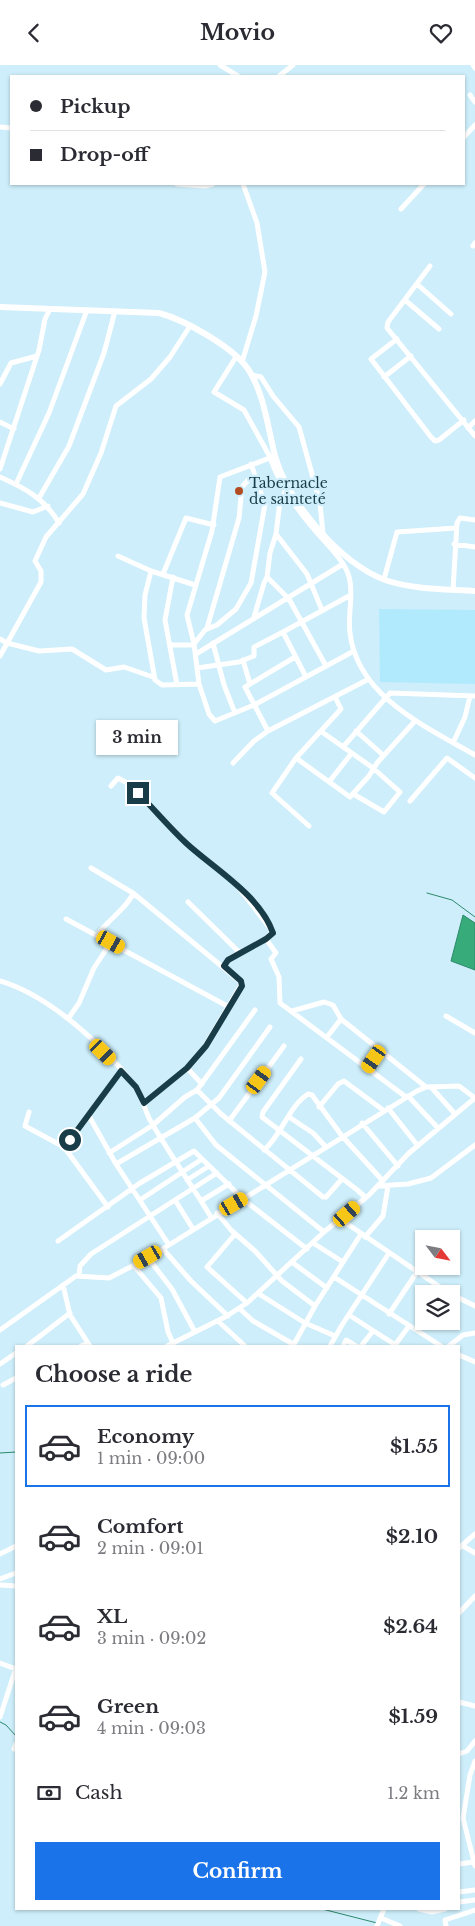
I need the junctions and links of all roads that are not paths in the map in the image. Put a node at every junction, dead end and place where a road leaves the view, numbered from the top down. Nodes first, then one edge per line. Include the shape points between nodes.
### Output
1 (220, 65) edge
2 (293, 65) edge
3 (236, 75) edge
4 (280, 75) edge
5 (470, 95) dead end
6 (475, 102) edge
7 (475, 125) edge
8 (465, 136) edge
9 (191, 185) edge
10 (209, 185) edge
11 (243, 185) edge
12 (423, 185) edge
13 (401, 209) dead end
14 (430, 266) dead end
15 (417, 284) junction
16 (405, 300) junction
17 (0, 307) edge
18 (50, 309) junction
19 (87, 310) junction
20 (115, 311) junction
21 (451, 314) dead end
22 (190, 326) junction
23 (439, 329) dead end
24 (398, 339) junction
25 (37, 356) junction
26 (411, 356) junction
27 (236, 357) junction
28 (242, 363) junction
29 (252, 375) junction
30 (384, 377) junction
31 (0, 384) edge
32 (464, 420) junction
33 (475, 421) edge
34 (0, 422) edge
35 (468, 428) junction
36 (14, 429) junction
37 (475, 436) edge
38 (272, 457) junction
39 (2, 461) edge
40 (251, 464) junction
41 (0, 469) edge
42 (0, 477) edge
43 (256, 477) junction
44 (16, 484) junction
45 (285, 493) junction
46 (39, 498) junction
47 (0, 503) edge
48 (48, 506) junction
49 (475, 520) edge
50 (59, 523) junction
51 (214, 525) junction
52 (314, 526) junction
53 (456, 528) junction
54 (276, 534) junction
55 (323, 534) junction
56 (454, 544) junction
57 (475, 547) edge
58 (118, 557) dead end
59 (342, 563) junction
60 (151, 571) junction
61 (163, 574) junction
62 (172, 577) junction
63 (267, 577) junction
64 (384, 579) junction
65 (312, 583) junction
66 (195, 585) junction
67 (454, 590) junction
68 (471, 591) edge
69 (349, 597) junction
70 (288, 599) junction
71 (322, 610) junction
72 (254, 617) junction
73 (302, 621) junction
74 (207, 628) junction
75 (283, 632) junction
76 (0, 639) edge
77 (7, 643) junction
78 (213, 643) junction
79 (194, 644) junction
80 (170, 645) junction
81 (354, 651) junction
82 (196, 654) junction
83 (0, 656) edge
84 (295, 657) junction
85 (243, 661) junction
86 (218, 665) junction
87 (326, 666) junction
88 (197, 668) junction
89 (153, 677) junction
90 (306, 677) junction
91 (367, 680) junction
92 (250, 683) junction
93 (199, 684) junction
94 (177, 685) junction
95 (386, 696) junction
96 (472, 696) edge
97 (335, 697) junction
98 (254, 705) junction
99 (235, 713) junction
100 (415, 721) junction
101 (268, 731) junction
102 (356, 731) junction
103 (322, 732) junction
104 (453, 743) junction
105 (343, 747) junction
106 (352, 754) junction
107 (383, 755) junction
108 (475, 755) edge
109 (296, 759) junction
110 (233, 763) dead end
111 (373, 768) junction
112 (475, 778) edge
113 (328, 782) junction
114 (111, 786) dead end
115 (355, 795) junction
116 (410, 801) dead end
117 (309, 826) dead end
118 (90, 868) dead end
119 (133, 893) junction
120 (188, 902) dead end
121 (66, 919) dead end
122 (97, 935) junction
123 (266, 939) junction
124 (111, 942) junction
125 (240, 953) junction
126 (224, 966) junction
127 (0, 981) edge
128 (229, 1007) junction
129 (255, 1010) dead end
130 (292, 1011) junction
131 (446, 1016) dead end
132 (68, 1019) junction
133 (341, 1019) junction
134 (270, 1027) dead end
135 (475, 1033) edge
136 (327, 1037) junction
137 (284, 1046) dead end
138 (380, 1051) junction
139 (302, 1059) dead end
140 (187, 1068) junction
141 (368, 1069) junction
142 (121, 1071) junction
143 (202, 1083) junction
144 (428, 1087) junction
145 (197, 1091) junction
146 (405, 1098) junction
147 (475, 1098) edge
148 (144, 1103) junction
149 (210, 1105) junction
150 (319, 1107) junction
151 (386, 1109) junction
152 (29, 1112) dead end
153 (456, 1114) junction
154 (89, 1116) junction
155 (289, 1117) junction
156 (195, 1118) junction
157 (229, 1121) junction
158 (362, 1123) junction
159 (153, 1125) junction
160 (438, 1129) junction
161 (281, 1132) junction
162 (342, 1136) junction
163 (162, 1139) junction
164 (475, 1145) edge
165 (325, 1146) junction
166 (418, 1146) junction
167 (64, 1147) junction
168 (264, 1150) junction
169 (110, 1153) junction
170 (311, 1156) junction
171 (202, 1159) junction
172 (176, 1161) junction
173 (116, 1164) junction
174 (209, 1166) junction
175 (398, 1166) junction
176 (288, 1170) junction
177 (182, 1173) junction
178 (217, 1173) junction
179 (342, 1179) junction
180 (187, 1180) junction
181 (383, 1181) junction
182 (229, 1184) junction
183 (265, 1184) junction
184 (378, 1186) junction
185 (388, 1186) junction
186 (193, 1188) junction
187 (132, 1189) junction
188 (365, 1196) junction
189 (243, 1198) junction
190 (140, 1200) junction
191 (175, 1200) junction
192 (202, 1201) junction
193 (108, 1207) junction
194 (218, 1213) junction
195 (347, 1214) junction
196 (151, 1216) junction
197 (210, 1217) junction
198 (336, 1221) junction
199 (349, 1225) junction
200 (193, 1229) junction
201 (324, 1233) junction
202 (235, 1234) junction
203 (363, 1236) junction
204 (58, 1241) dead end
205 (313, 1243) junction
206 (169, 1245) junction
207 (163, 1249) junction
208 (307, 1249) junction
209 (390, 1253) junction
210 (148, 1257) junction
211 (343, 1262) junction
212 (293, 1263) junction
213 (134, 1266) junction
214 (415, 1270) edge
215 (416, 1275) edge
216 (422, 1275) edge
217 (79, 1276) junction
218 (277, 1277) junction
219 (334, 1277) junction
220 (63, 1285) junction
221 (434, 1285) edge
222 (327, 1287) junction
223 (259, 1294) junction
224 (362, 1296) junction
225 (460, 1298) edge
226 (247, 1303) junction
227 (315, 1306) junction
228 (475, 1306) edge
229 (240, 1309) junction
230 (70, 1313) junction
231 (389, 1314) junction
232 (349, 1315) junction
233 (228, 1316) junction
234 (218, 1321) junction
235 (305, 1323) junction
236 (408, 1326) junction
237 (0, 1330) edge
238 (373, 1331) junction
239 (418, 1331) joint
240 (195, 1332) junction
241 (475, 1333) edge
242 (335, 1336) junction
243 (173, 1343) junction
244 (28, 1345) edge
245 (89, 1345) edge
246 (169, 1345) edge
247 (244, 1345) edge
248 (293, 1345) edge
249 (330, 1345) edge
250 (344, 1345) edge
251 (354, 1345) edge
252 (362, 1345) edge
253 (394, 1345) edge
254 (397, 1345) edge
255 (439, 1345) edge
256 (450, 1345) edge
257 (15, 1354) edge
258 (460, 1355) edge
259 (475, 1362) edge
260 (0, 1365) edge
261 (15, 1379) edge
262 (3, 1385) dead end
263 (475, 1534) edge
264 (469, 1540) junction
265 (15, 1546) edge
266 (461, 1547) edge
267 (474, 1552) edge
268 (0, 1554) edge
269 (15, 1573) edge
270 (0, 1579) edge
271 (0, 1585) edge
272 (15, 1586) edge
273 (475, 1596) edge
274 (460, 1612) edge
275 (0, 1663) edge
276 (15, 1668) edge
277 (15, 1671) edge
278 (460, 1702) edge
279 (475, 1706) edge
280 (0, 1717) edge
281 (475, 1741) edge
282 (460, 1754) edge
283 (475, 1761) edge
284 (460, 1863) edge
285 (474, 1864) edge
286 (475, 1890) edge
287 (460, 1892) edge
288 (475, 1901) edge
289 (460, 1902) edge
290 (384, 1910) edge
291 (423, 1910) edge
292 (441, 1910) edge
293 (475, 1910) edge
294 (381, 1917) junction
295 (378, 1926) edge
296 (400, 1926) edge
297 (446, 1926) edge

1 - 3 street
2 - 4 street
5 - 6 street
7 - 8 street
9 - 10 street
11 - 28 street via 257,223 265,272
12 - 13 street
14 - 15 street
15 - 16 street
15 - 21 street
16 - 23 street
16 - 24 street via 387,326
17 - 18 main road
18 - 19 main road
18 - 25 street
19 - 20 main road
19 - 44 street via 49,413
20 - 22 main road via 159,313
20 - 46 street via 104,353 69,446
22 - 27 main road
22 - 50 street via 151,379 116,406 101,453 82,494
24 - 26 street
24 - 30 street via 371,358
25 - 31 street via 12,363
25 - 36 street
26 - 30 street
26 - 32 street
27 - 28 main road
27 - 38 street via 214,392 244,411
28 - 29 main road
29 - 38 main road
29 - 55 street via 261,377 299,427 323,516
30 - 32 street via 435,441
32 - 35 street
33 - 35 street
34 - 36 street
35 - 37 street
36 - 39 street
38 - 40 street
38 - 45 street
38 - 52 main road
39 - 41 street
40 - 43 street
40 - 51 street via 220,477
42 - 44 street
43 - 74 street via 242,487 239,518
43 - 74 street via 265,504 251,583 236,609 217,625
44 - 46 street
45 - 52 street
45 - 54 street via 280,501
46 - 48 street
47 - 48 street via 33,512
48 - 50 street
49 - 53 street via 460,518
50 - 77 street via 46,537 36,557 41,582
51 - 61 street via 186,519
51 - 66 street
52 - 55 main road
52 - 59 street
53 - 56 street
53 - 64 street via 397,533
54 - 63 street
54 - 65 street
55 - 64 main road via 348,559
56 - 57 street
56 - 67 street
58 - 60 street
59 - 65 street
59 - 69 street via 348,573
60 - 61 street
60 - 89 street via 144,618
61 - 62 street
62 - 66 street
62 - 80 street via 165,620
63 - 70 street
63 - 72 street
64 - 67 main road via 418,588
65 - 70 street
65 - 71 street
66 - 79 street via 186,615
67 - 68 main road
69 - 71 street
69 - 81 street via 349,633
70 - 72 street
70 - 73 street
71 - 73 street
72 - 78 street
73 - 75 street
73 - 87 street
74 - 79 street
75 - 84 street
75 - 85 street via 254,647 255,655
76 - 77 street
77 - 83 street
77 - 89 street via 46,651 70,649 106,671 124,667
78 - 82 street
78 - 86 street
79 - 80 street
79 - 82 street
80 - 94 street
81 - 87 street
81 - 91 street
82 - 88 street
84 - 90 street
84 - 92 street
85 - 86 street
85 - 92 street
86 - 88 street
86 - 99 street
87 - 90 street
88 - 93 street
89 - 94 street via 158,683
90 - 98 street
91 - 95 street
91 - 97 street
92 - 98 street via 245,688
93 - 94 street
93 - 99 street via 213,720
95 - 96 street via 393,692
95 - 100 street
95 - 102 street
96 - 104 street
97 - 101 street
97 - 103 street via 342,708
98 - 99 street
98 - 101 street
100 - 104 street
100 - 107 street
101 - 110 street
102 - 105 street
102 - 107 street
103 - 105 street
103 - 109 street
104 - 108 street
105 - 106 street
106 - 111 street
106 - 113 street
107 - 111 street
109 - 113 street
109 - 117 street via 272,794
111 - 115 street
111 - 115 street via 400,792 384,812
112 - 116 street via 447,759
113 - 115 street via 346,796
114 - 123 street via 118,778 129,784 186,843 235,883 272,931
118 - 119 street
119 - 122 street via 130,901
119 - 126 street
120 - 125 street
121 - 122 street
122 - 124 street
123 - 125 street
123 - 130 street via 276,953 271,959 279,977 278,1000
124 - 128 street
124 - 132 street
125 - 126 street via 231,957
126 - 128 street via 243,985
127 - 132 street via 35,996
128 - 140 street via 206,1046
129 - 143 street
130 - 133 street via 326,1002 333,1005
130 - 136 street
131 - 135 street
132 - 142 street
133 - 136 street
133 - 138 street
134 - 149 street via 221,1095
136 - 141 street
137 - 157 street
138 - 141 street
138 - 144 street
139 - 161 street via 262,1114
140 - 143 street
140 - 148 street
141 - 146 street
142 - 148 street via 136,1087
142 - 154 street
143 - 145 street
144 - 146 street
144 - 147 street via 460,1086
144 - 153 street
145 - 149 street
145 - 159 street via 185,1097
146 - 151 street
146 - 160 street
147 - 153 street
148 - 159 street
149 - 156 street
149 - 157 street
150 - 151 street via 344,1081
150 - 155 street via 308,1094
150 - 162 street
151 - 158 street
151 - 166 street
152 - 167 street via 25,1126
153 - 160 street
154 - 167 street
154 - 169 street
155 - 161 street
155 - 165 street via 313,1133
156 - 163 street
156 - 183 street via 216,1145
157 - 168 street
158 - 162 street
158 - 175 street
159 - 163 street
159 - 169 street
160 - 166 street
161 - 168 street
161 - 170 street
162 - 165 street
162 - 181 street
163 - 172 street
163 - 173 street
164 - 185 street via 431,1178
165 - 170 street
166 - 175 street
167 - 193 street
168 - 176 street
169 - 173 street
170 - 176 street
170 - 179 street
171 - 172 street via 194,1151
171 - 174 street
171 - 177 street
172 - 177 street
172 - 187 street
173 - 187 street
174 - 178 street
174 - 180 street
175 - 181 street
176 - 179 street via 324,1198
176 - 183 street
177 - 180 street
177 - 190 street
178 - 182 street
178 - 186 street
179 - 188 street
180 - 186 street
181 - 184 street
182 - 189 street
182 - 192 street
183 - 189 street
183 - 201 street
184 - 185 street
184 - 188 street
185 - 203 street via 383,1216
186 - 191 street
186 - 192 street
187 - 190 street
187 - 193 street
188 - 195 street
189 - 194 street
189 - 208 street
190 - 196 street
191 - 196 street
191 - 200 street
192 - 197 street
193 - 204 street
194 - 197 street
194 - 202 street
195 - 198 street
195 - 199 street
196 - 206 street
196 - 217 street via 92,1255 80,1266
197 - 200 street
198 - 199 street
198 - 201 street
199 - 203 street
200 - 206 street
201 - 205 street
202 - 218 street
202 - 226 street via 207,1267
203 - 209 street
203 - 211 street
205 - 208 street
205 - 211 street
206 - 207 street
207 - 210 street
207 - 233 street
208 - 212 street
209 - 214 street
209 - 224 street
210 - 213 street
210 - 240 street via 172,1289
211 - 219 street
212 - 218 street
212 - 222 street
213 - 217 street via 109,1278
213 - 243 street via 161,1297
215 - 231 street
216 - 221 street
217 - 220 street
218 - 223 street
218 - 227 street
219 - 222 street
219 - 224 street
220 - 230 street
220 - 237 street
222 - 227 street
223 - 226 street
223 - 235 street
224 - 231 street
224 - 232 street
225 - 228 street
226 - 229 street
227 - 235 street
229 - 233 street
229 - 248 street via 253,1321
230 - 244 street
230 - 245 street
231 - 236 street
232 - 238 street
232 - 242 street
233 - 234 street
234 - 240 street
234 - 247 street
235 - 242 street
235 - 248 street
236 - 239 street
236 - 254 street
238 - 252 street
238 - 253 street
239 - 255 street
240 - 243 street
241 - 256 street via 463,1335
242 - 249 street
243 - 246 street
250 - 251 street via 346,1340
257 - 260 street
258 - 259 street
261 - 262 street
263 - 264 street
264 - 266 street
264 - 267 street
265 - 268 street
266 - 267 street
269 - 270 street
271 - 272 street
273 - 274 street
275 - 276 street
277 - 280 street
278 - 279 street
281 - 282 street
283 - 285 street via 463,1818
284 - 285 street
286 - 287 street
288 - 289 street
290 - 294 street
291 - 292 street
293 - 297 street via 445,1920
294 - 295 street
294 - 296 street

